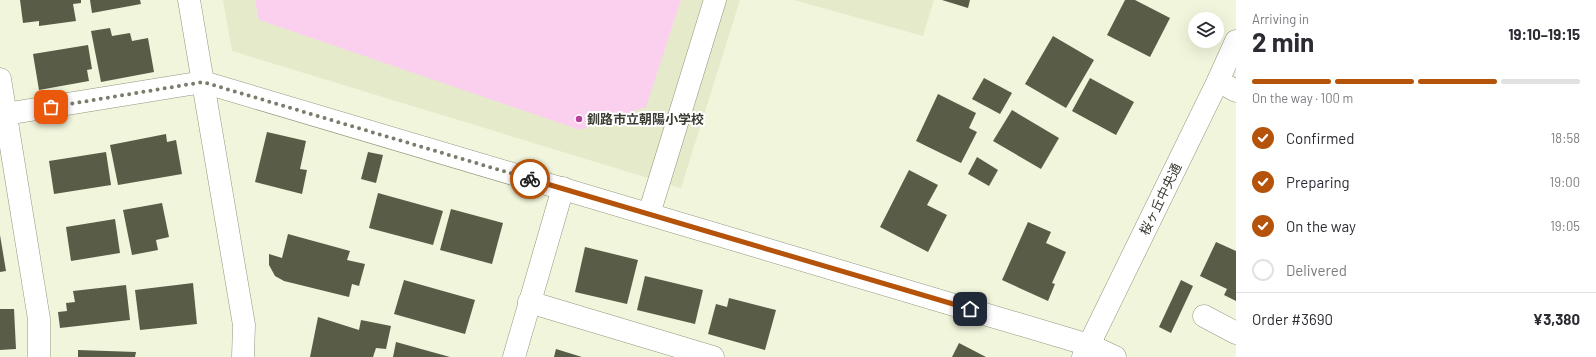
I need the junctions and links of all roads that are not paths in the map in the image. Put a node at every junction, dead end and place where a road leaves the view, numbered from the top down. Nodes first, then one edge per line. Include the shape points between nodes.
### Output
1 (189, 0) edge
2 (715, 0) edge
3 (1236, 41) edge
4 (0, 79) edge
5 (203, 82) junction
6 (1227, 86) edge
7 (3, 114) edge
8 (563, 188) junction
9 (649, 214) junction
10 (530, 302) junction
11 (1204, 316) dead end
12 (1236, 333) edge
13 (1086, 351) edge
14 (39, 357) edge
15 (243, 357) edge
16 (514, 357) edge
17 (713, 357) edge
18 (1115, 357) edge

1 - 5 street
2 - 9 street
3 - 6 street, 桜ヶ丘中央通
4 - 7 street
5 - 7 street
5 - 8 street
5 - 15 street via 244,325
6 - 13 street, 桜ヶ丘中央通
7 - 14 street via 39,319
8 - 9 street
8 - 10 street
9 - 13 street
10 - 16 street
10 - 17 street
11 - 12 street
13 - 18 street

